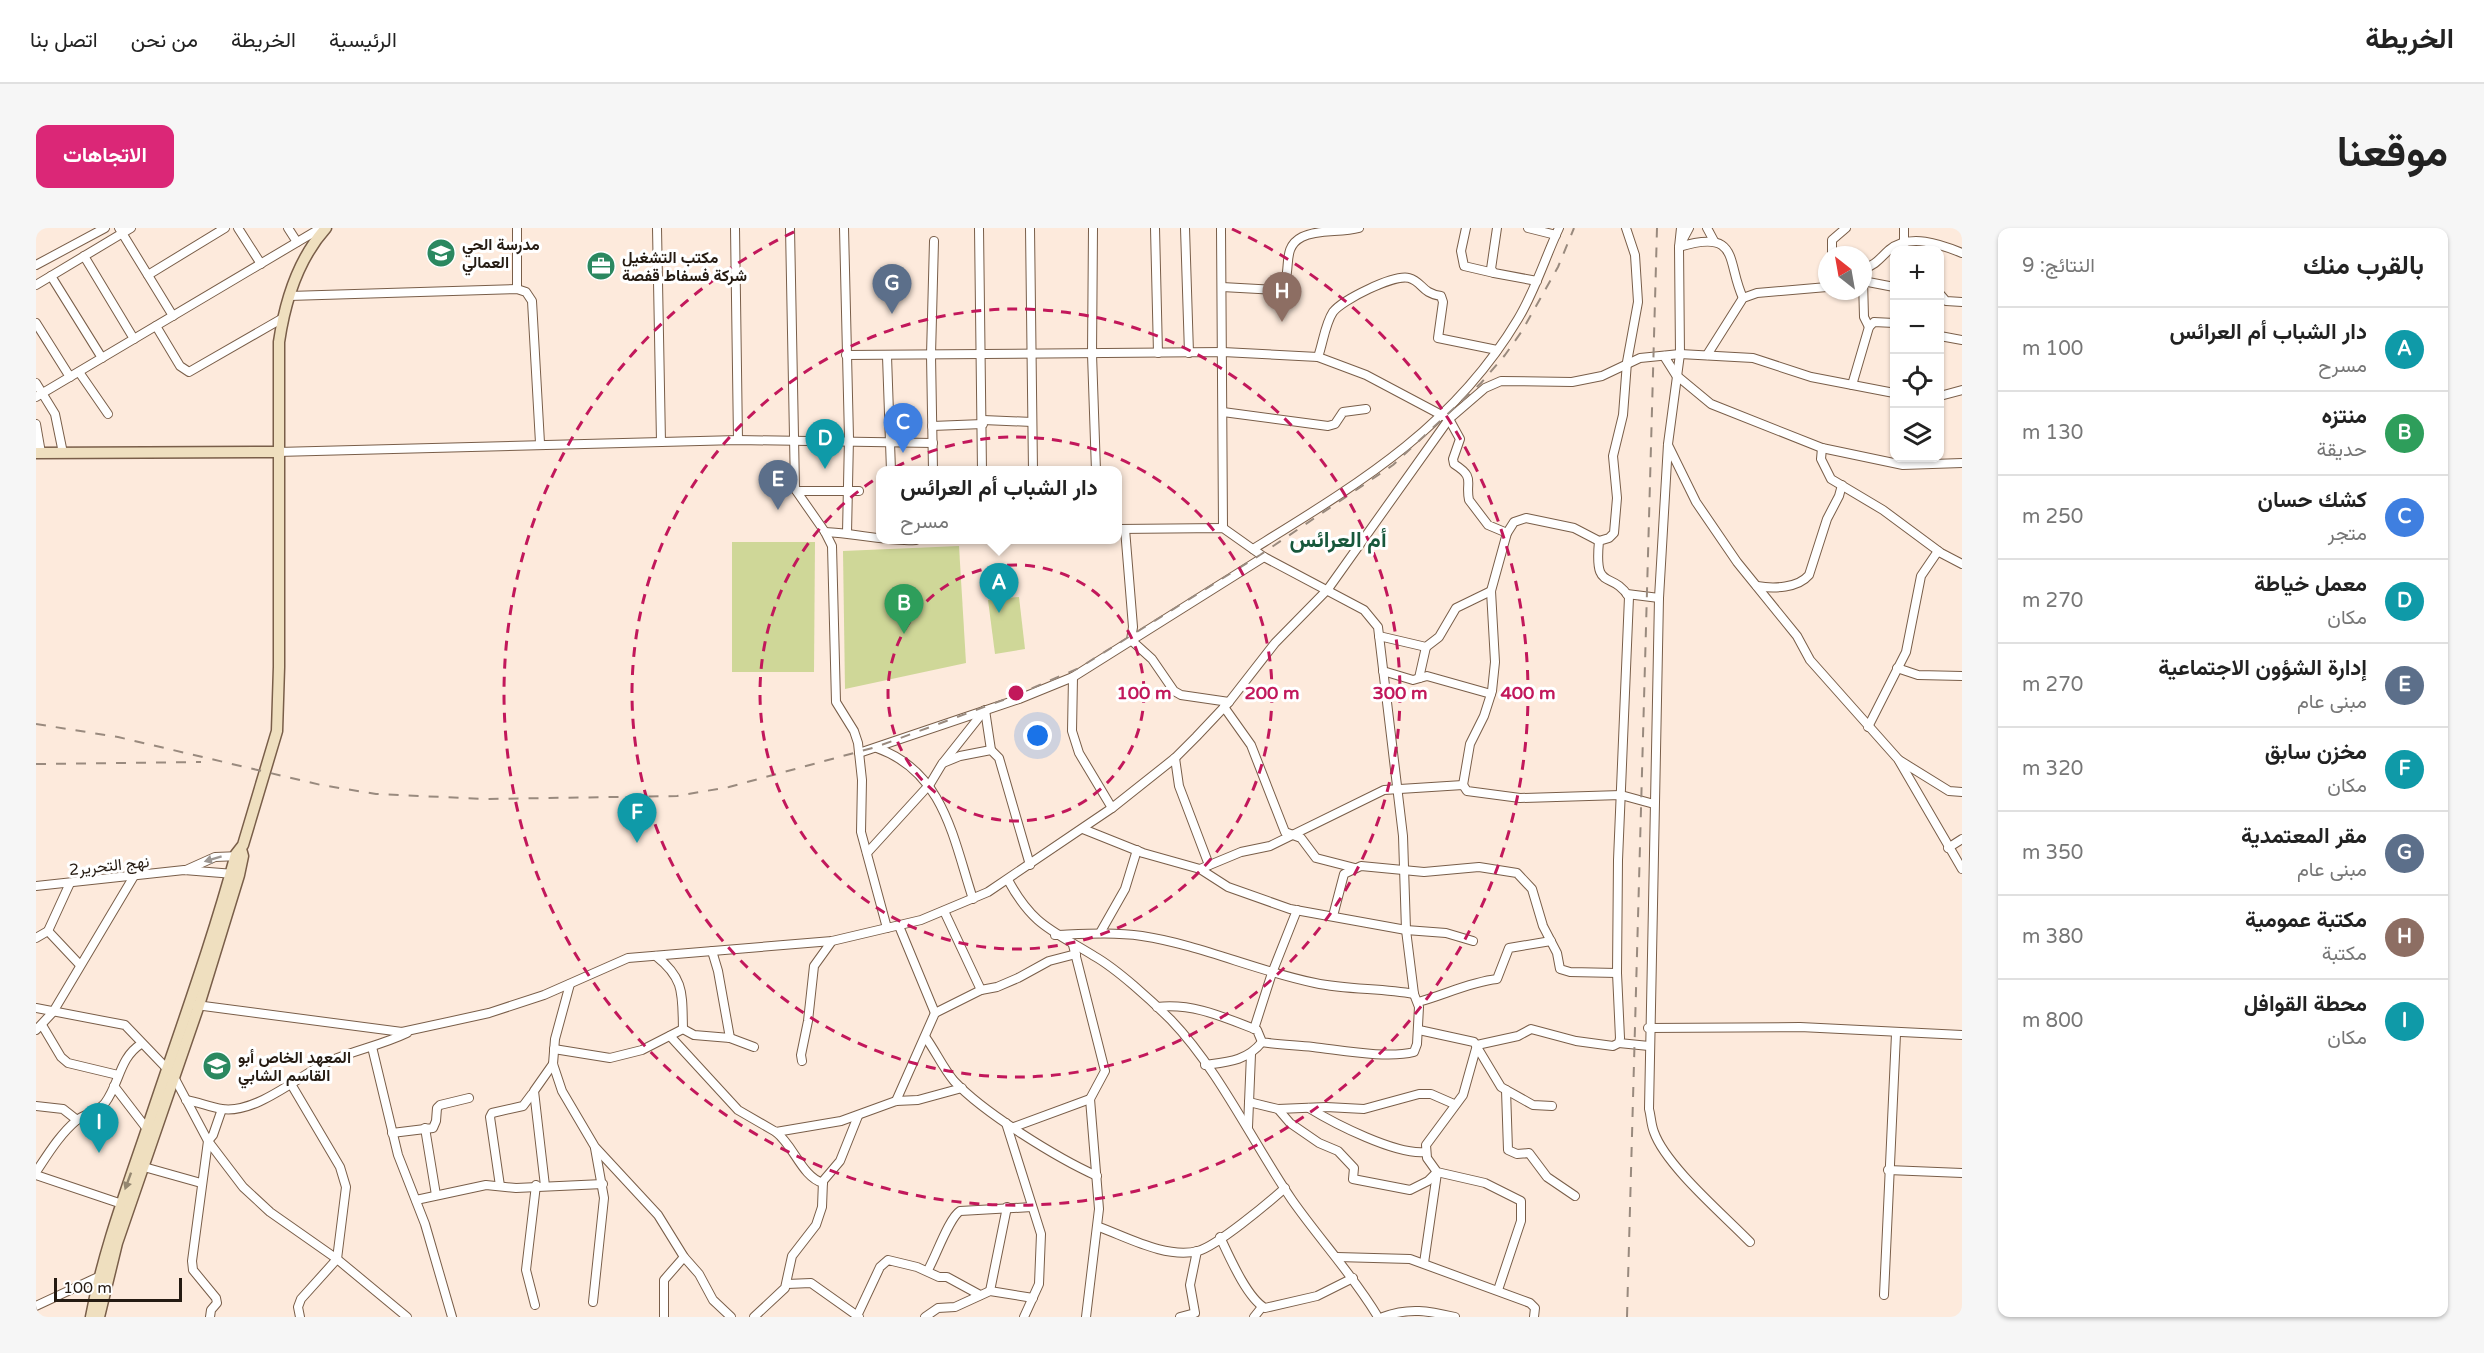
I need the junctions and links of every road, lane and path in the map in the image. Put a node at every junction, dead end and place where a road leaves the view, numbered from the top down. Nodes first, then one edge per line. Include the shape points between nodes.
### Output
1 (105, 228) edge
2 (131, 228) edge
3 (225, 228) edge
4 (238, 228) edge
5 (288, 228) edge
6 (321, 228) edge
7 (326, 228) edge
8 (517, 228) edge
9 (657, 228) edge
10 (735, 228) edge
11 (790, 228) edge
12 (844, 228) edge
13 (979, 228) edge
14 (1030, 228) edge
15 (1093, 228) edge
16 (1155, 228) edge
17 (1185, 228) edge
18 (1221, 228) edge
19 (1359, 228) edge
20 (1466, 228) edge
21 (1497, 228) edge
22 (1528, 228) edge
23 (1626, 228) edge
24 (1681, 228) edge
25 (1689, 228) edge
26 (1707, 228) edge
27 (1846, 228) edge
28 (1904, 228) edge
29 (121, 231) edge
30 (1558, 231) edge
31 (934, 241) dead end
32 (1714, 241) junction
33 (297, 242) junction
34 (1904, 244) junction
35 (1832, 246) edge
36 (1679, 248) junction
37 (1962, 253) edge
38 (84, 256) junction
39 (261, 264) junction
40 (36, 265) edge
41 (1872, 265) edge
42 (1494, 273) junction
43 (148, 275) junction
44 (51, 276) junction
45 (1537, 281) junction
46 (1872, 282) edge
47 (36, 285) edge
48 (1890, 286) edge
49 (1222, 287) junction
50 (1818, 288) edge
51 (517, 289) junction
52 (289, 296) junction
53 (1743, 298) junction
54 (1944, 299) edge
55 (1864, 300) edge
56 (1962, 302) edge
57 (173, 316) junction
58 (283, 318) junction
59 (36, 323) edge
60 (1890, 323) edge
61 (156, 326) junction
62 (1869, 327) junction
63 (1944, 337) edge
64 (134, 339) junction
65 (1962, 340) edge
66 (1497, 350) junction
67 (981, 352) junction
68 (1031, 352) junction
69 (1223, 352) junction
70 (1158, 353) junction
71 (1189, 353) junction
72 (1092, 354) junction
73 (1680, 354) junction
74 (846, 355) junction
75 (931, 355) junction
76 (1707, 355) junction
77 (887, 356) junction
78 (1664, 356) junction
79 (1318, 357) junction
80 (102, 358) junction
81 (1627, 362) junction
82 (79, 372) junction
83 (1676, 375) junction
84 (70, 377) junction
85 (36, 383) edge
86 (1852, 385) junction
87 (1962, 390) edge
88 (1890, 392) edge
89 (39, 395) edge
90 (1944, 395) edge
91 (1366, 410) dead end
92 (1223, 412) junction
93 (108, 414) dead end
94 (1446, 417) junction
95 (983, 422) junction
96 (1032, 422) junction
97 (36, 424) edge
98 (932, 426) junction
99 (738, 440) junction
100 (795, 441) junction
101 (891, 441) junction
102 (661, 442) junction
103 (849, 442) junction
104 (933, 442) junction
105 (540, 443) junction
106 (1668, 444) junction
107 (1822, 448) junction
108 (277, 452) junction
109 (38, 453) edge
110 (63, 453) junction
111 (1962, 463) edge
112 (891, 466) edge
113 (933, 466) edge
114 (982, 466) edge
115 (1033, 466) edge
116 (1096, 466) edge
117 (1842, 485) junction
118 (797, 491) junction
119 (859, 491) dead end
120 (848, 492) junction
121 (1223, 528) junction
122 (1122, 529) edge
123 (825, 532) junction
124 (1507, 532) junction
125 (846, 533) junction
126 (1122, 537) edge
127 (876, 539) edge
128 (1599, 541) junction
129 (1253, 549) junction
130 (1938, 551) junction
131 (1264, 557) junction
132 (1962, 564) edge
133 (1758, 586) junction
134 (1328, 589) junction
135 (1491, 591) junction
136 (1627, 594) junction
137 (1659, 598) junction
138 (1379, 636) junction
139 (1131, 640) junction
140 (1426, 647) junction
141 (1897, 668) junction
142 (1383, 671) junction
143 (1073, 676) junction
144 (1962, 676) edge
145 (1419, 678) junction
146 (1491, 694) junction
147 (1227, 705) junction
148 (985, 710) junction
149 (1868, 727) junction
150 (876, 748) junction
151 (991, 750) junction
152 (859, 753) junction
153 (1175, 758) junction
154 (1898, 759) junction
155 (942, 764) junction
156 (930, 784) junction
157 (1463, 785) junction
158 (1397, 788) junction
159 (1962, 792) edge
160 (1621, 795) junction
161 (1654, 804) junction
162 (1112, 808) junction
163 (1083, 830) junction
164 (1291, 836) junction
165 (1962, 839) edge
166 (1948, 848) junction
167 (1137, 850) junction
168 (241, 851) junction
169 (867, 854) junction
170 (1209, 865) junction
171 (1030, 866) junction
172 (1355, 868) junction
173 (1200, 869) junction
174 (1962, 869) edge
175 (184, 870) junction
176 (1402, 870) junction
177 (235, 874) junction
178 (134, 876) junction
179 (1008, 880) junction
180 (70, 884) junction
181 (36, 886) edge
182 (973, 898) junction
183 (1297, 910) junction
184 (944, 911) junction
185 (1333, 916) junction
186 (899, 926) junction
187 (887, 928) junction
188 (1406, 930) junction
189 (48, 931) junction
190 (1100, 933) junction
191 (1054, 934) junction
192 (36, 938) edge
193 (1473, 940) dead end
194 (1551, 940) junction
195 (832, 941) junction
196 (1073, 945) junction
197 (712, 951) junction
198 (1076, 954) junction
199 (656, 956) junction
200 (80, 965) junction
201 (1272, 973) junction
202 (1617, 973) junction
203 (570, 984) junction
204 (981, 990) junction
205 (1414, 994) junction
206 (1418, 1002) junction
207 (195, 1004) junction
208 (1157, 1007) junction
209 (36, 1008) edge
210 (53, 1012) junction
211 (936, 1013) junction
212 (39, 1027) edge
213 (1648, 1028) junction
214 (683, 1029) junction
215 (1254, 1029) junction
216 (411, 1030) junction
217 (1419, 1030) junction
218 (1896, 1034) junction
219 (1962, 1035) edge
220 (670, 1036) junction
221 (730, 1038) junction
222 (926, 1038) junction
223 (1262, 1042) junction
224 (1619, 1043) junction
225 (141, 1044) junction
226 (1477, 1045) junction
227 (1649, 1046) junction
228 (372, 1047) junction
229 (754, 1047) dead end
230 (554, 1049) junction
231 (1251, 1054) junction
232 (802, 1061) dead end
233 (553, 1064) junction
234 (1205, 1065) junction
235 (169, 1071) junction
236 (118, 1075) junction
237 (291, 1084) junction
238 (114, 1086) junction
239 (962, 1088) junction
240 (1506, 1090) junction
241 (534, 1091) junction
242 (469, 1098) dead end
243 (1090, 1099) junction
244 (186, 1100) junction
245 (896, 1101) junction
246 (1249, 1102) junction
247 (1454, 1104) junction
248 (36, 1106) edge
249 (1552, 1106) dead end
250 (1309, 1108) junction
251 (222, 1109) junction
252 (1278, 1109) junction
253 (858, 1116) junction
254 (77, 1120) junction
255 (1006, 1123) junction
256 (1014, 1127) junction
257 (1248, 1127) junction
258 (425, 1128) junction
259 (147, 1129) junction
260 (776, 1132) junction
261 (392, 1133) junction
262 (208, 1141) junction
263 (595, 1147) junction
264 (1425, 1152) junction
265 (144, 1167) junction
266 (1888, 1170) junction
267 (1437, 1172) junction
268 (36, 1173) edge
269 (1962, 1173) edge
270 (1097, 1176) junction
271 (201, 1183) junction
272 (823, 1183) junction
273 (603, 1184) junction
274 (541, 1185) junction
275 (500, 1186) junction
276 (1285, 1188) junction
277 (436, 1195) junction
278 (1575, 1196) dead end
279 (416, 1200) junction
280 (125, 1205) junction
281 (1007, 1207) junction
282 (1032, 1207) junction
283 (1099, 1227) junction
284 (1220, 1238) junction
285 (1750, 1242) dead end
286 (1197, 1251) junction
287 (684, 1257) junction
288 (1337, 1257) junction
289 (337, 1259) junction
290 (1424, 1263) junction
291 (928, 1270) junction
292 (103, 1278) junction
293 (1353, 1278) junction
294 (787, 1284) junction
295 (1498, 1290) junction
296 (990, 1291) junction
297 (980, 1294) junction
298 (1884, 1295) dead end
299 (1033, 1298) junction
300 (592, 1302) dead end
301 (535, 1305) dead end
302 (1262, 1307) junction
303 (36, 1308) edge
304 (858, 1316) edge
305 (91, 1317) edge
306 (99, 1317) edge
307 (210, 1317) edge
308 (300, 1317) edge
309 (407, 1317) edge
310 (452, 1317) edge
311 (664, 1317) edge
312 (731, 1317) edge
313 (754, 1317) edge
314 (925, 1317) edge
315 (1024, 1317) edge
316 (1086, 1317) edge
317 (1180, 1317) edge
318 (1254, 1317) edge
319 (1378, 1317) edge
320 (1383, 1317) edge
321 (1455, 1317) edge
322 (1534, 1317) edge

1 - 40 street
2 - 29 street
3 - 43 street
4 - 39 street
5 - 33 street
6 - 33 street
7 - 52 main road via 309,252
8 - 51 street
9 - 102 street
10 - 99 street
11 - 100 street
12 - 74 street
13 - 67 street
14 - 68 street
15 - 72 street
16 - 70 street
17 - 71 street
18 - 49 street
19 - 49 street via 1303,236 1294,242 1287,256 1286,280 1278,290
20 - 42 street via 1461,251 1464,266
21 - 42 street via 1491,269
22 - 30 street
23 - 81 street via 1638,278 1638,302
24 - 36 street
25 - 36 street
26 - 32 street
27 - 35 street via 1832,240
28 - 34 street
29 - 38 street
29 - 43 street
30 - 45 street
31 - 75 street
32 - 36 street
32 - 53 street via 1726,246 1734,258 1736,282
33 - 39 street
34 - 37 street via 1928,242
34 - 41 street via 1895,246
36 - 73 street
38 - 44 street
38 - 64 street
39 - 57 street
42 - 45 street
43 - 57 street
44 - 47 street
44 - 80 street
45 - 66 street
46 - 48 street
49 - 69 street
50 - 53 street via 1749,294
51 - 52 street
51 - 105 street via 526,292 532,301
52 - 58 main road
53 - 76 street
54 - 56 street
55 - 62 street
57 - 61 street
58 - 61 street via 189,372 180,366
58 - 108 main road
59 - 84 street
60 - 62 street via 1874,321
61 - 64 street
62 - 86 street
63 - 65 street
64 - 80 street
66 - 79 street via 1438,338 1443,299 1428,294 1409,278 1402,278 1366,290 1337,307
66 - 94 street
67 - 68 street
67 - 75 street
67 - 95 street
68 - 72 street
68 - 96 street
69 - 71 street
69 - 79 street
69 - 92 street
70 - 71 street
70 - 72 street
72 - 116 street
73 - 76 street
73 - 78 street
73 - 83 street
74 - 77 street
74 - 103 street
75 - 77 street
75 - 98 street
76 - 86 street via 1753,358 1811,377
77 - 101 street
78 - 81 street via 1654,354
78 - 83 street
79 - 94 street via 1366,375
80 - 82 street
81 - 94 street via 1602,376 1572,382 1501,381
81 - 128 street via 1623,415 1613,456 1617,498 1614,533
82 - 84 street
82 - 93 street
83 - 106 street
83 - 107 street via 1711,404
84 - 89 street
85 - 89 street
86 - 88 street
87 - 90 street
89 - 110 street via 59,425
91 - 92 street via 1342,412 1335,424 1328,426
92 - 121 street
94 - 124 street via 1460,439 1454,464 1467,472 1469,500 1488,525
94 - 129 street via 1383,466
94 - 134 street
95 - 96 street
95 - 98 street
95 - 114 street
96 - 115 street
97 - 109 street
98 - 104 street
99 - 100 street
99 - 102 street
100 - 103 street
100 - 118 street
101 - 103 street
101 - 104 street
101 - 112 street
102 - 105 street
103 - 120 street
104 - 113 street
105 - 108 street
106 - 133 street via 1696,502
106 - 137 street
107 - 111 street via 1903,465
107 - 117 street via 1821,459 1827,473
108 - 110 main road
108 - 168 main road via 277,731
109 - 110 main road
117 - 130 street
117 - 133 street via 1809,575 1794,584
118 - 120 street
118 - 123 street
119 - 120 street
120 - 125 street
121 - 122 street
121 - 129 street
123 - 125 street
123 - 152 street via 833,553 836,702 854,731
124 - 128 street via 1514,522 1526,518 1574,528
124 - 135 street
125 - 127 street
126 - 139 street via 1133,627
128 - 136 street via 1598,569 1603,579
129 - 131 street
130 - 132 street
130 - 141 street via 1921,576 1906,652
131 - 134 street
131 - 139 street
133 - 149 street via 1797,636 1810,660
134 - 138 street via 1370,615
134 - 147 street via 1275,643
135 - 140 street via 1456,608 1439,637
135 - 146 street via 1495,662
136 - 137 street
136 - 160 street
137 - 161 street
138 - 140 street
138 - 142 street
139 - 143 street
139 - 147 street via 1144,650 1174,691
140 - 145 street
141 - 144 street via 1918,675
141 - 149 street
142 - 145 street via 1413,680
142 - 158 street
143 - 148 street
143 - 162 street via 1072,730 1079,753
145 - 146 street via 1427,675
146 - 157 street via 1470,744
147 - 153 street
147 - 164 street via 1251,745 1285,832
148 - 150 street
148 - 151 street
148 - 155 street
149 - 154 street
150 - 152 street
150 - 156 street via 905,762
151 - 155 street
151 - 171 street via 999,758
152 - 169 street via 861,832
153 - 162 street
153 - 170 street via 1179,786
154 - 159 street via 1949,791
154 - 166 street
155 - 156 street
156 - 169 street
156 - 182 street via 940,802
157 - 158 street
157 - 160 street via 1467,791 1520,798
158 - 164 street via 1367,797
158 - 176 street via 1403,836
160 - 161 street
160 - 202 street
161 - 213 street
162 - 163 street
163 - 167 street
163 - 171 street
164 - 170 street
164 - 172 street via 1301,838 1316,858
165 - 166 street
166 - 174 street
167 - 173 street
167 - 190 street via 1125,889
168 -> 175 street, نهج التحرير2
168 - 177 main road
169 - 187 street
170 - 173 street
171 - 179 street
172 - 176 street
172 - 185 street via 1344,874
173 - 183 street via 1228,887
175 - 177 street, نهج التحرير2
175 - 178 street, نهج التحرير2
176 - 188 street
176 - 194 street via 1479,867 1517,873 1532,889
177 - 207 main road
178 - 180 street, نهج التحرير2
178 - 200 street
179 - 182 street
179 - 191 street via 1019,902
180 - 181 street, نهج التحرير2
180 - 189 street
182 - 184 street
183 - 185 street
183 - 201 street
184 - 186 street
184 - 204 street
185 - 188 street
186 - 187 street
186 - 211 street
187 - 195 street
188 - 193 street
188 - 205 street
189 - 192 street
189 - 200 street
190 - 191 street
190 - 201 street via 1142,936
191 - 196 street
194 - 202 street via 1563,971
194 - 206 street via 1509,948 1497,978
195 - 197 street
195 - 232 street via 814,966
196 - 198 street
196 - 208 street via 1116,971
197 - 199 street
197 - 221 street
198 - 204 street via 1049,961 997,987
198 - 243 street via 1105,1071
199 - 203 street via 628,958
199 - 214 street via 669,966 680,984
200 - 210 street
201 - 205 street via 1354,990 1371,988
201 - 215 street
202 - 224 street
203 - 216 street via 489,1013
203 - 230 street
204 - 211 street
205 - 206 street
206 - 217 street
207 - 216 street via 365,1029
207 - 235 main road
208 - 215 street via 1202,1008
208 - 234 street
209 - 210 street
210 - 212 street
210 - 225 street via 125,1025
211 - 222 street
212 - 236 street via 68,1063
213 - 218 street via 1800,1027
213 - 227 street
214 - 220 street
214 - 221 street via 694,1035
215 - 223 street
216 - 228 street
217 - 223 street via 1417,1048 1408,1053
217 - 226 street via 1468,1039
218 - 219 street
218 - 266 street
220 - 230 street via 642,1050 610,1058
220 - 260 street via 738,1110
221 - 229 street
222 - 239 street via 946,1071
222 - 245 street
223 - 231 street
224 - 226 street via 1613,1046 1576,1041 1531,1029 1518,1036
224 - 227 street
225 - 235 street
225 - 236 street via 131,1050
226 - 240 street via 1491,1074
226 - 247 street via 1463,1095
227 - 285 street via 1649,1109 1661,1146
228 - 237 street via 330,1061
228 - 261 street
230 - 233 street
231 - 234 street
231 - 246 street
233 - 241 street
233 - 263 street via 562,1091
234 - 257 street
235 - 244 street
235 - 259 main road
235 - 265 main road
236 - 238 street
237 - 251 street via 260,1101
237 - 289 street via 345,1178
238 - 254 street via 98,1109
238 - 259 street
239 - 245 street via 918,1100
239 - 255 street
240 - 249 street via 1533,1105
240 - 278 street via 1508,1150 1529,1153 1547,1177
241 - 274 street
241 - 275 street via 523,1106 492,1113 490,1117
242 - 258 street via 440,1105 435,1126
243 - 256 street
243 - 270 street
244 - 251 street
244 - 262 street
245 - 253 street
246 - 252 street
246 - 257 street
247 - 250 street via 1431,1094 1419,1094 1364,1108
247 - 264 street
248 - 254 street via 63,1109
250 - 252 street
250 - 264 street via 1343,1127 1410,1153
251 - 262 street
252 - 267 street via 1290,1123 1343,1155 1354,1168 1353,1179 1410,1190 1428,1182
253 - 260 street
253 - 272 street via 840,1161
254 - 268 street
255 - 256 street
255 - 282 street
256 - 270 street via 1074,1166
257 - 276 street
258 - 261 street
258 - 277 street
259 -> 280 main road
260 - 272 street via 793,1148 807,1174
261 - 279 street
262 - 271 street
262 - 289 street via 243,1187
263 - 273 street
263 - 287 street via 658,1215
264 - 267 street
265 - 271 street
265 - 280 main road
266 - 269 street
266 - 298 street
267 - 290 street
267 - 295 street via 1485,1183 1521,1201 1521,1221
268 - 280 street
270 - 283 street
271 - 307 street via 192,1261 198,1278 216,1299
272 - 294 street via 816,1225 792,1256
273 - 274 street
273 - 300 street
274 - 275 street
274 - 301 street via 526,1270
275 - 277 street via 470,1187
276 - 284 street
276 - 288 street
277 - 279 street
279 - 310 street
280 - 292 main road
281 - 282 street
281 - 291 street via 972,1208 954,1215
281 - 296 street
282 - 299 street via 1042,1249 1039,1284
283 - 286 street via 1159,1248
283 - 316 street
284 - 286 street
284 - 302 street
286 - 317 street via 1191,1276 1195,1313
287 - 311 street via 664,1280
287 - 312 street via 713,1300
288 - 290 street via 1410,1259
288 - 293 street
289 - 308 street via 301,1299
289 - 309 street
290 - 295 street
291 - 297 street
291 - 304 street via 888,1260 883,1263
292 - 303 street
292 - 305 main road
292 - 306 main road
293 - 302 street via 1317,1296
293 - 319 street
294 - 304 street via 811,1283
294 - 313 street
295 - 322 street via 1530,1303
296 - 297 street
296 - 299 street
297 - 314 street via 955,1307 938,1308
299 - 315 street
302 - 318 street
320 - 321 street via 1408,1310

